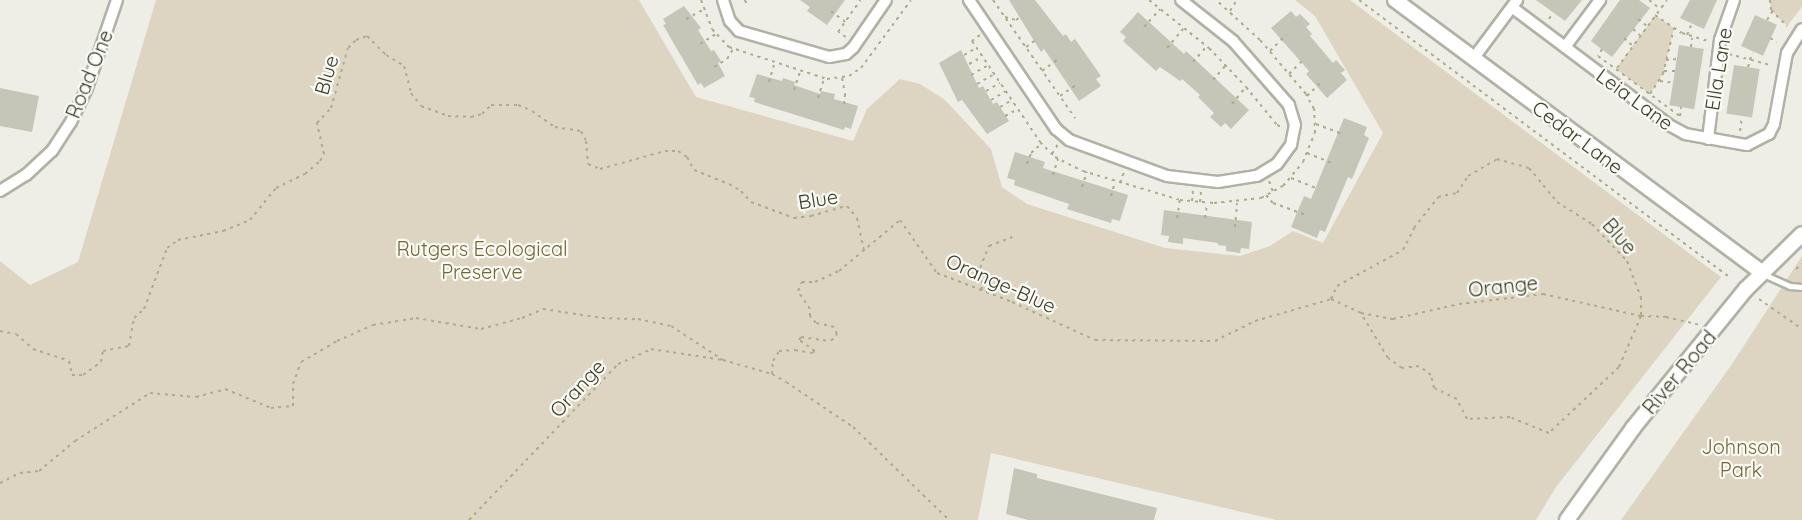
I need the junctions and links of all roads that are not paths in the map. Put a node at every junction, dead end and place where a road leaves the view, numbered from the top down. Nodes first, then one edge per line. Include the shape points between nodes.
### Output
1 (117, 0) edge
2 (723, 0) edge
3 (886, 0) edge
4 (969, 0) edge
5 (1181, 0) edge
6 (1395, 0) edge
7 (1600, 0) edge
8 (1734, 0) edge
9 (1515, 4) edge
10 (1802, 29) edge
11 (1565, 47) junction
12 (1473, 59) junction
13 (1708, 139) junction
14 (0, 191) edge
15 (1802, 234) edge
16 (1762, 273) junction
17 (1802, 287) edge
18 (1567, 520) edge

1 - 14 street, Road One via 71,122 52,151 26,175
2 - 3 street via 734,27 744,34 822,57 846,54
4 - 5 street via 1058,131 1069,140 1167,176 1218,182 1257,177 1277,164 1291,146 1295,124 1289,105 1233,41
6 - 12 street, Cedar Lane
7 - 11 street
8 - 13 street, Ella Lane via 1720,40
9 - 11 street, Leia Lane
9 - 12 street, Leia Lane
10 - 13 street, Leia Lane via 1787,53 1769,134 1747,145
11 - 13 street, Leia Lane via 1669,125 1685,134
12 - 16 street, Cedar Lane
15 - 16 street, River Road
16 - 17 lane via 1790,286
16 - 18 street, River Road via 1633,428

